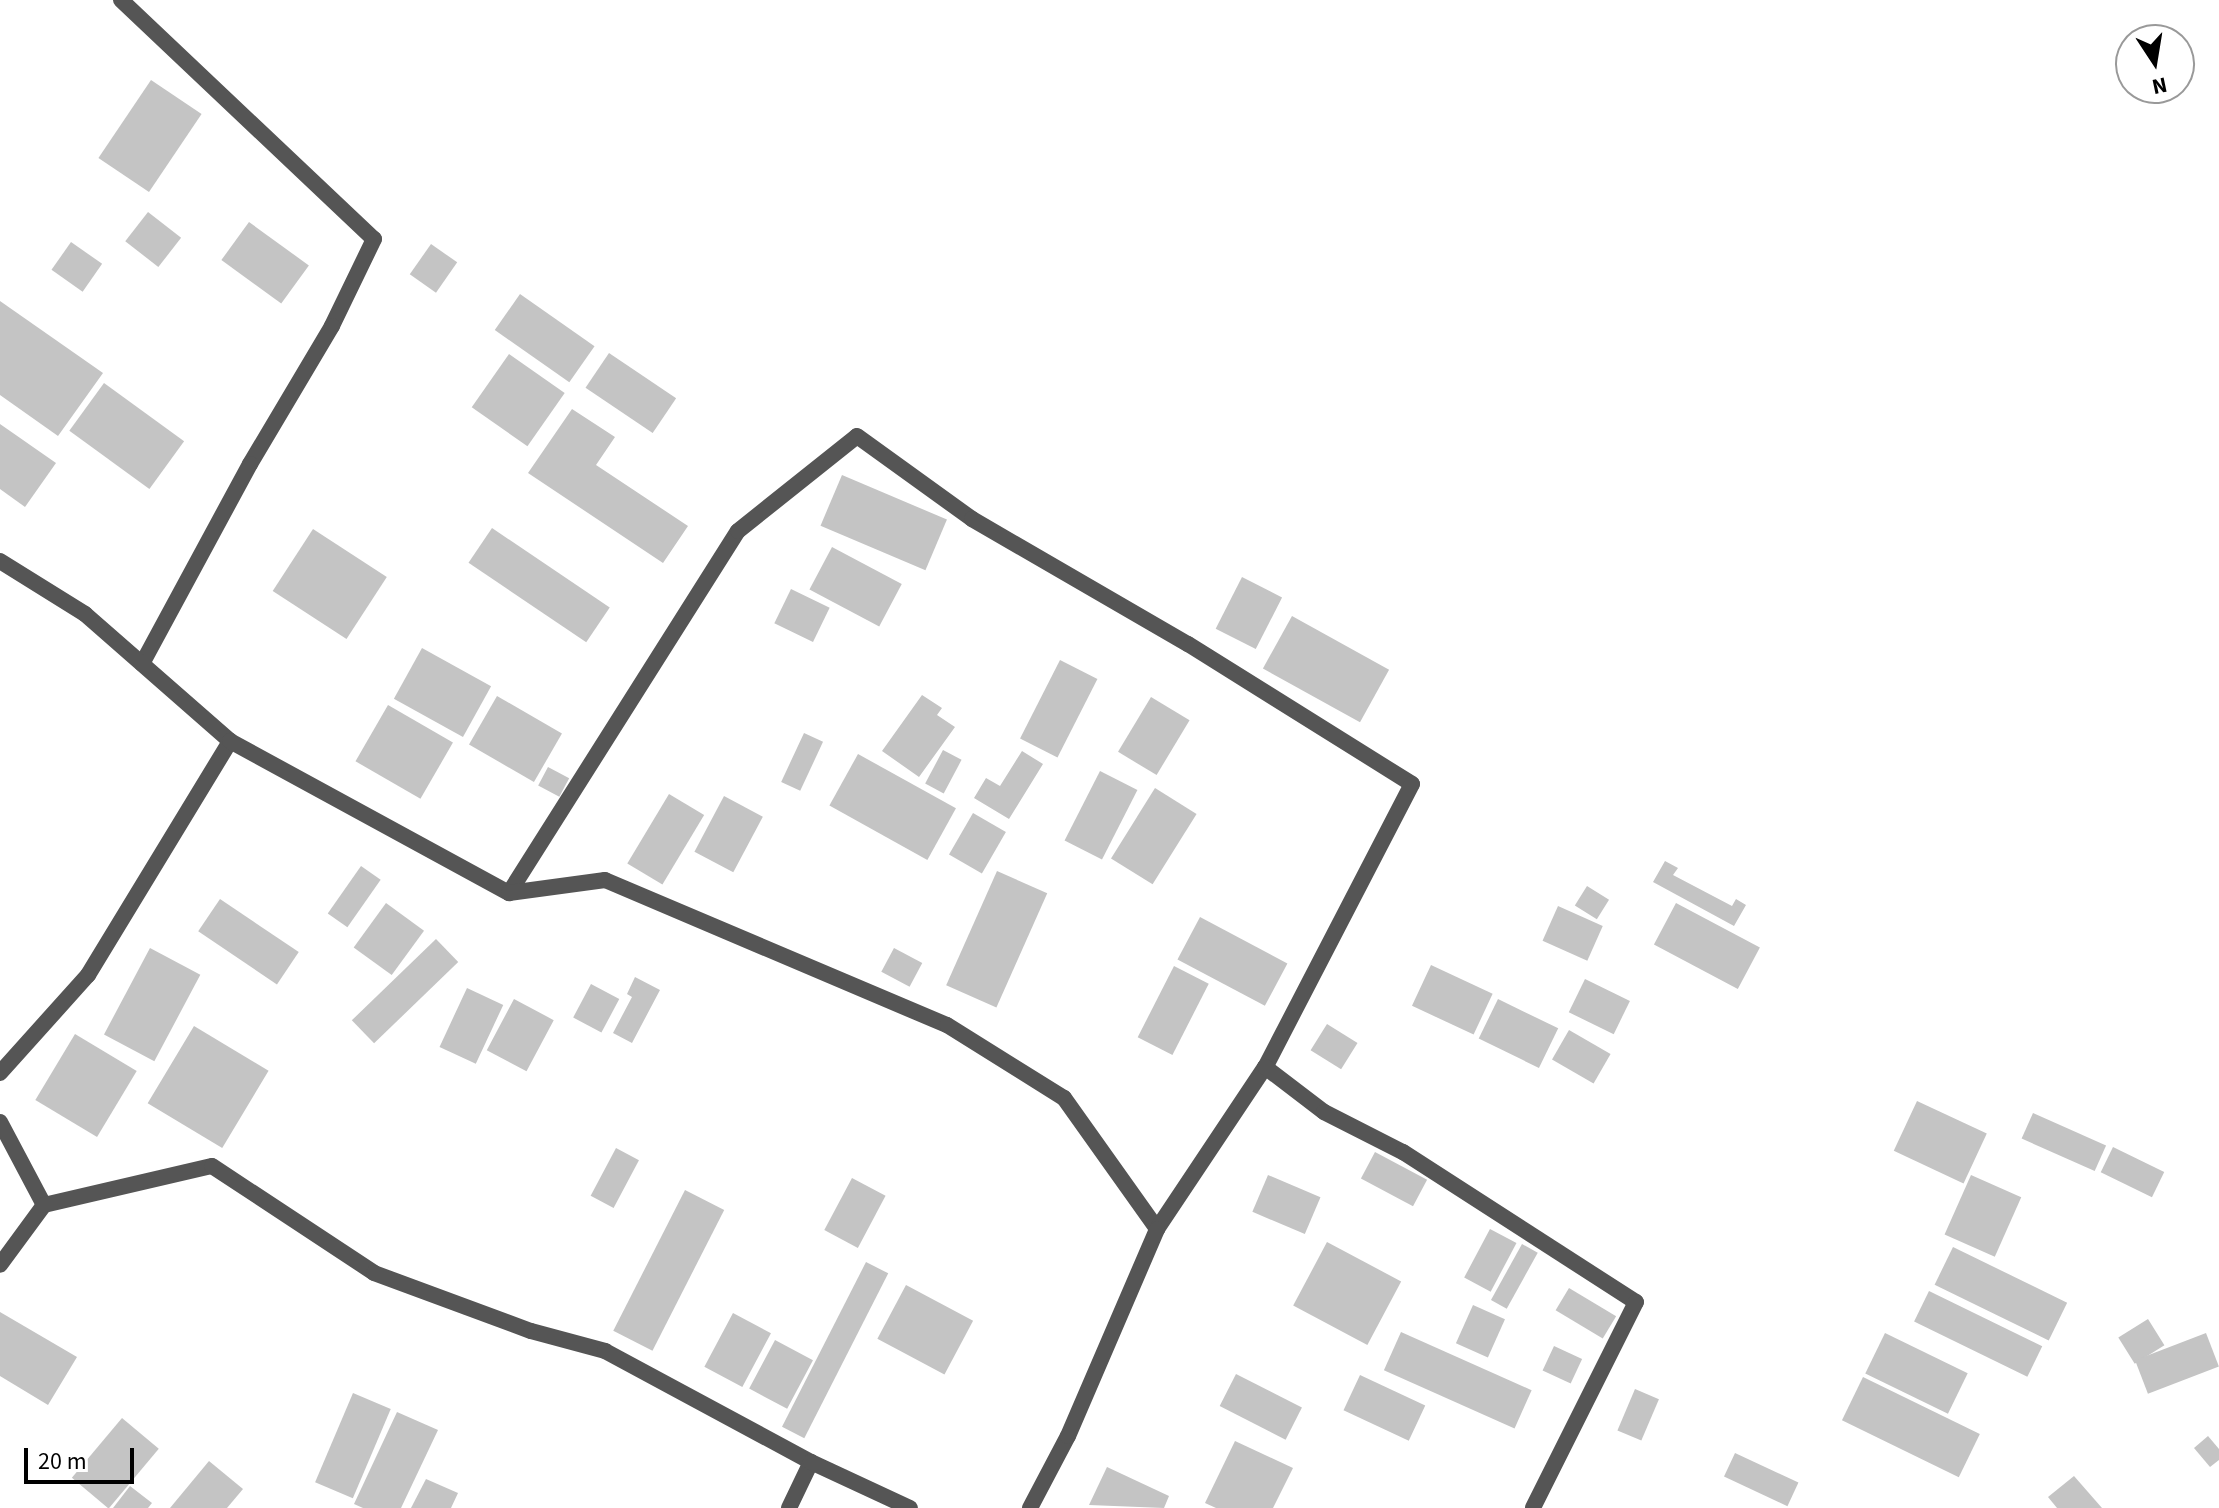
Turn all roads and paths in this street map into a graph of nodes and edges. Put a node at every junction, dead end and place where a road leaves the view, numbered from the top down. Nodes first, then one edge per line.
1 (121, 0) edge
2 (0, 561) edge
3 (142, 664) junction
4 (230, 741) junction
5 (509, 893) junction
6 (1265, 1067) junction
7 (0, 1073) edge
8 (0, 1122) edge
9 (44, 1205) junction
10 (1157, 1229) junction
11 (0, 1265) edge
12 (811, 1462) junction
13 (789, 1508) edge
14 (910, 1508) edge
15 (1030, 1508) edge
16 (1533, 1508) edge

1 - 3 street
2 - 3 street
3 - 4 street
4 - 5 street
4 - 7 street
5 - 6 street
5 - 10 street
6 - 10 street
6 - 16 street
8 - 9 street
9 - 11 street
9 - 12 street
10 - 15 street
12 - 13 street
12 - 14 street

